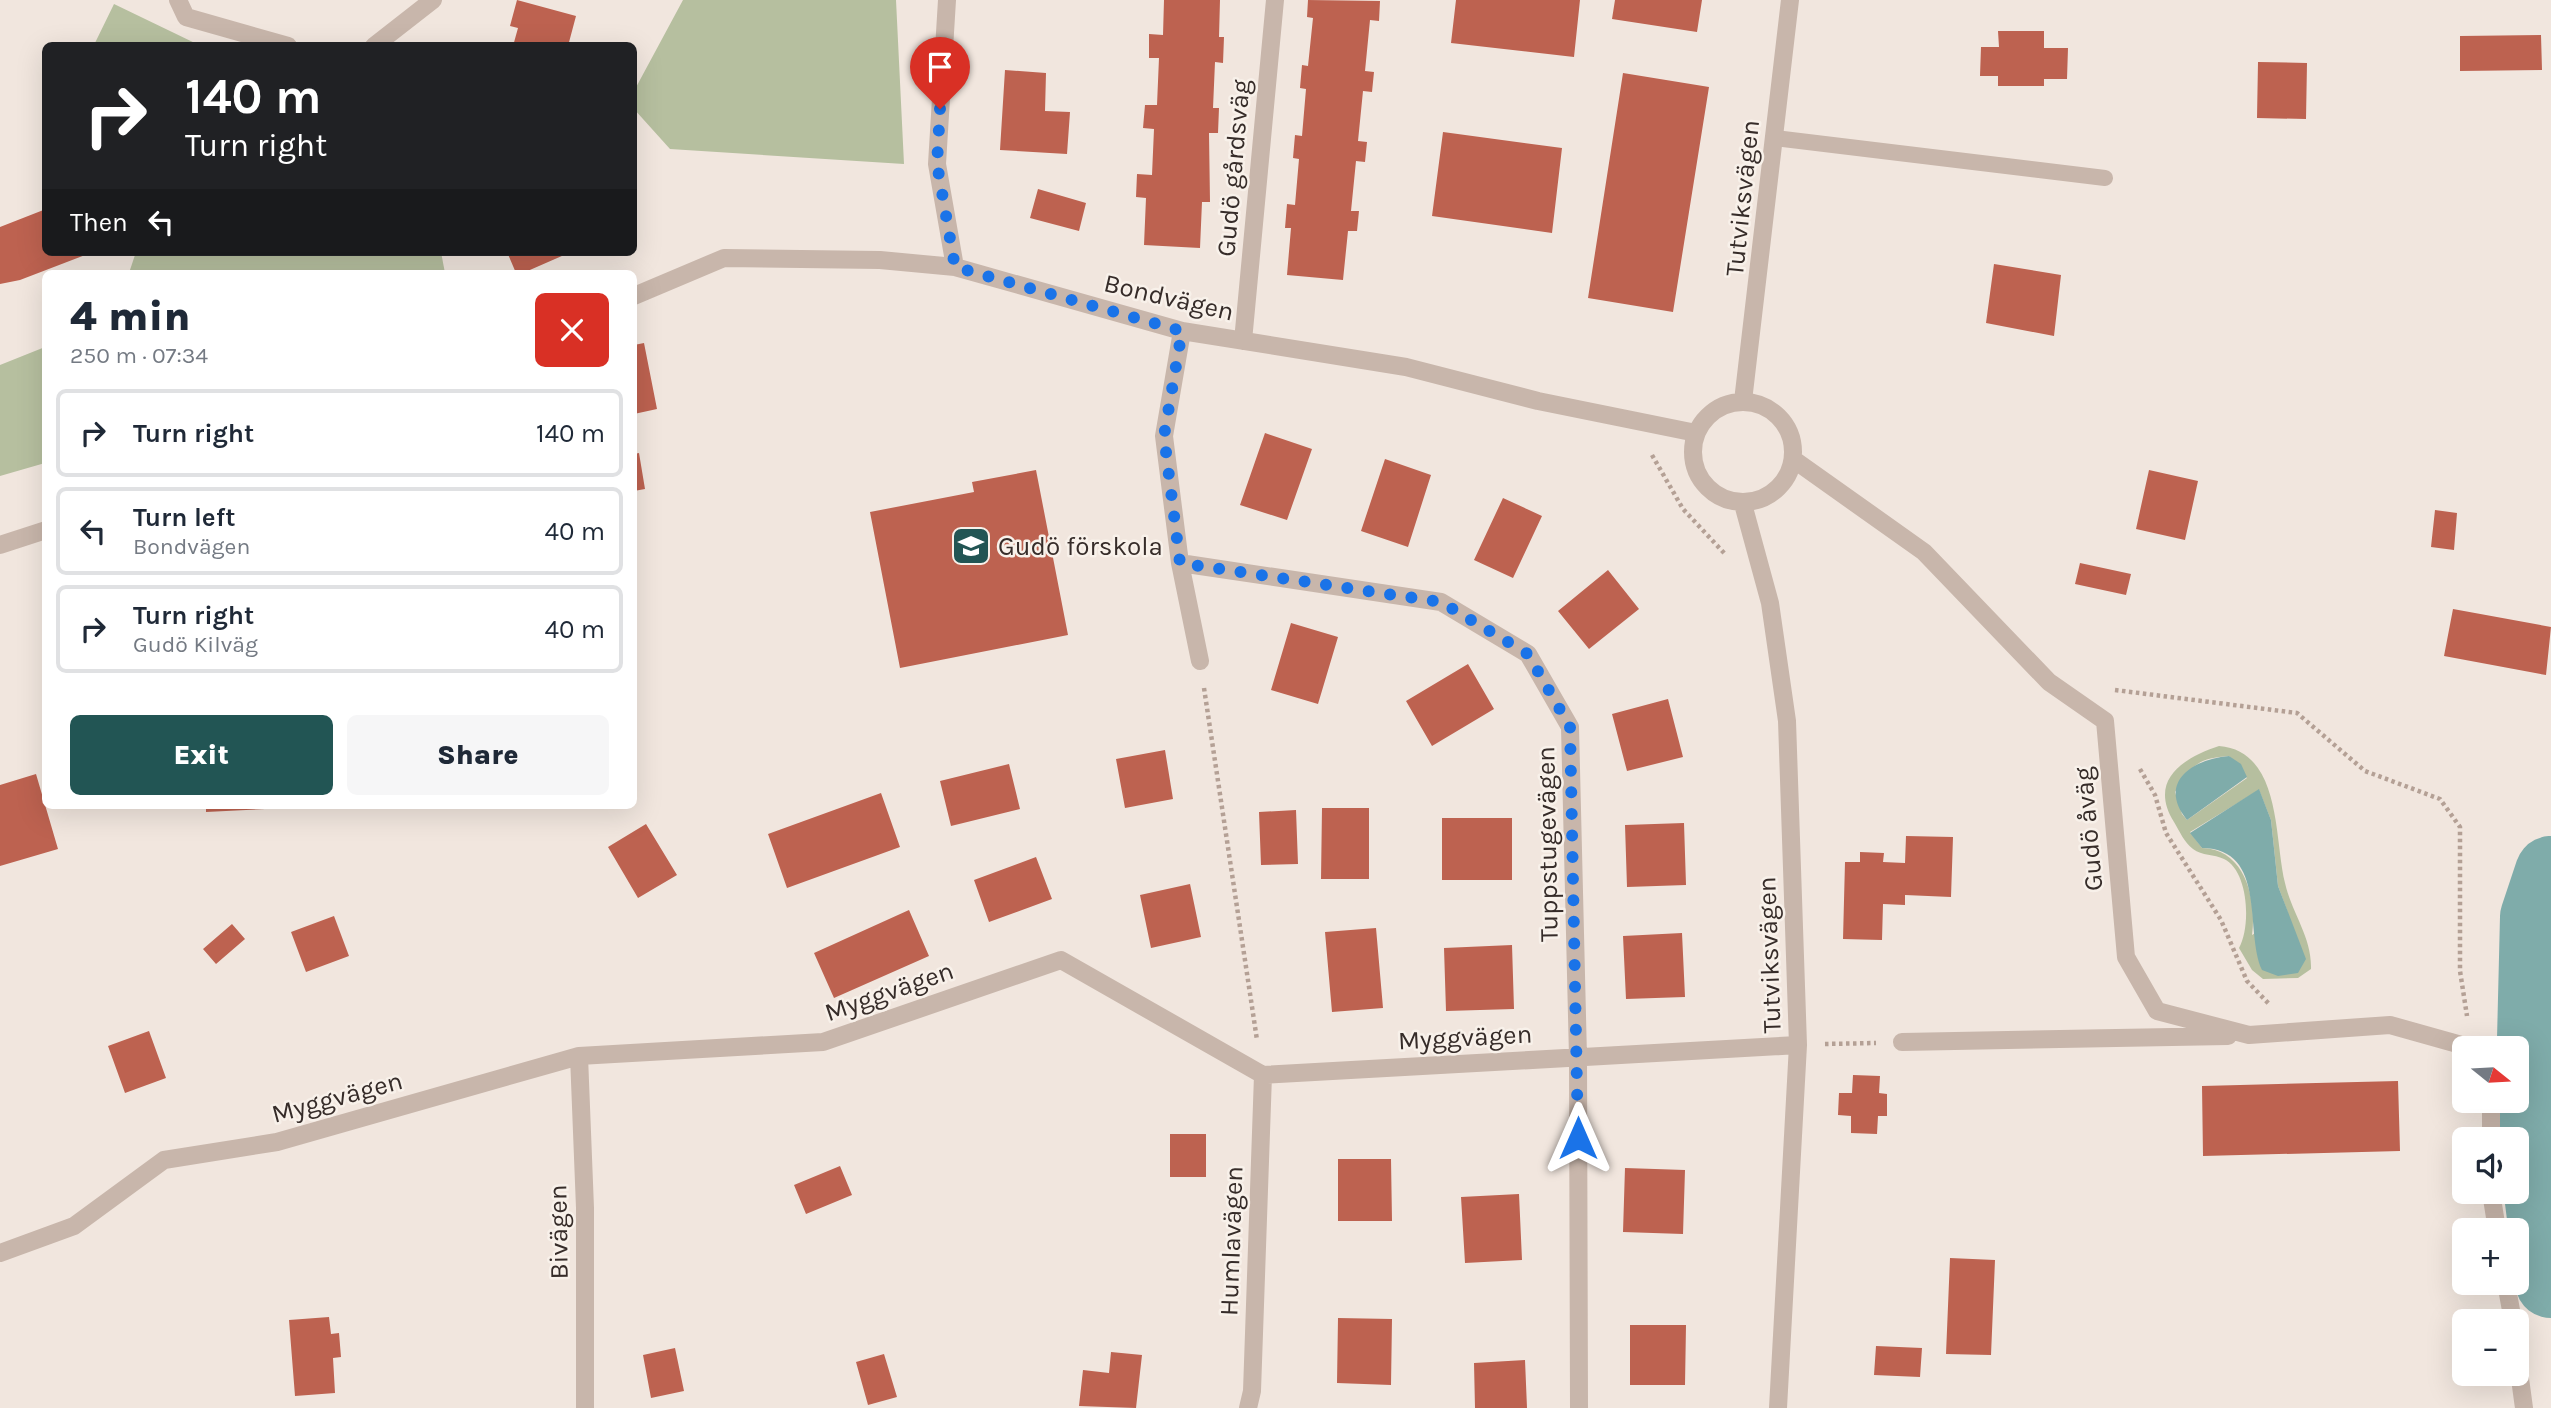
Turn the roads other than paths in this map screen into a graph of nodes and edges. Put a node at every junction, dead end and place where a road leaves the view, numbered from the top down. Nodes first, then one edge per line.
1 (178, 0) edge
2 (433, 0) edge
3 (947, 0) edge
4 (1275, 0) edge
5 (1790, 0) edge
6 (274, 42) edge
7 (379, 42) edge
8 (1775, 138) junction
9 (2105, 178) dead end
10 (955, 267) junction
11 (637, 295) edge
12 (1182, 331) junction
13 (1243, 341) junction
14 (1743, 401) junction
15 (1696, 433) junction
16 (1793, 459) junction
17 (1743, 504) junction
18 (42, 531) edge
19 (0, 545) edge
20 (1180, 563) junction
21 (1200, 662) road end
22 (2249, 1035) junction
23 (1902, 1042) road end
24 (2452, 1042) edge
25 (1798, 1045) junction
26 (579, 1056) junction
27 (1578, 1057) junction
28 (1263, 1075) junction
29 (0, 1253) edge
30 (2521, 1386) edge
31 (585, 1408) edge
32 (1248, 1408) edge
33 (1579, 1408) edge
34 (1778, 1408) edge
35 (2524, 1408) edge

1 - 6 street
2 - 7 street
3 - 10 street
4 - 13 street, Gudö gårdsväg
5 - 8 street, Tutviksvägen
8 - 9 lane
8 - 14 street, Tutviksvägen
10 - 11 street, Bondvägen
10 - 12 street, Bondvägen
12 - 13 street, Bondvägen
12 - 20 street
13 - 15 street, Bondvägen
14 - 15 street
14 - 16 street
15 - 17 street
16 - 17 street
16 - 22 street, Gudö åväg
17 - 25 street, Tutviksvägen
18 - 19 street
20 - 21 street
20 - 27 street, Tuppstugevägen
22 - 23 street
22 - 24 street, Gudö åväg
25 - 27 street, Myggvägen
25 - 34 street, Tutviksvägen
26 - 28 street, Myggvägen
26 - 29 street, Myggvägen
26 - 31 street, Bivägen
27 - 28 street, Myggvägen
27 - 33 street, Tuppstugevägen
28 - 32 street, Humlavägen
30 - 35 street

